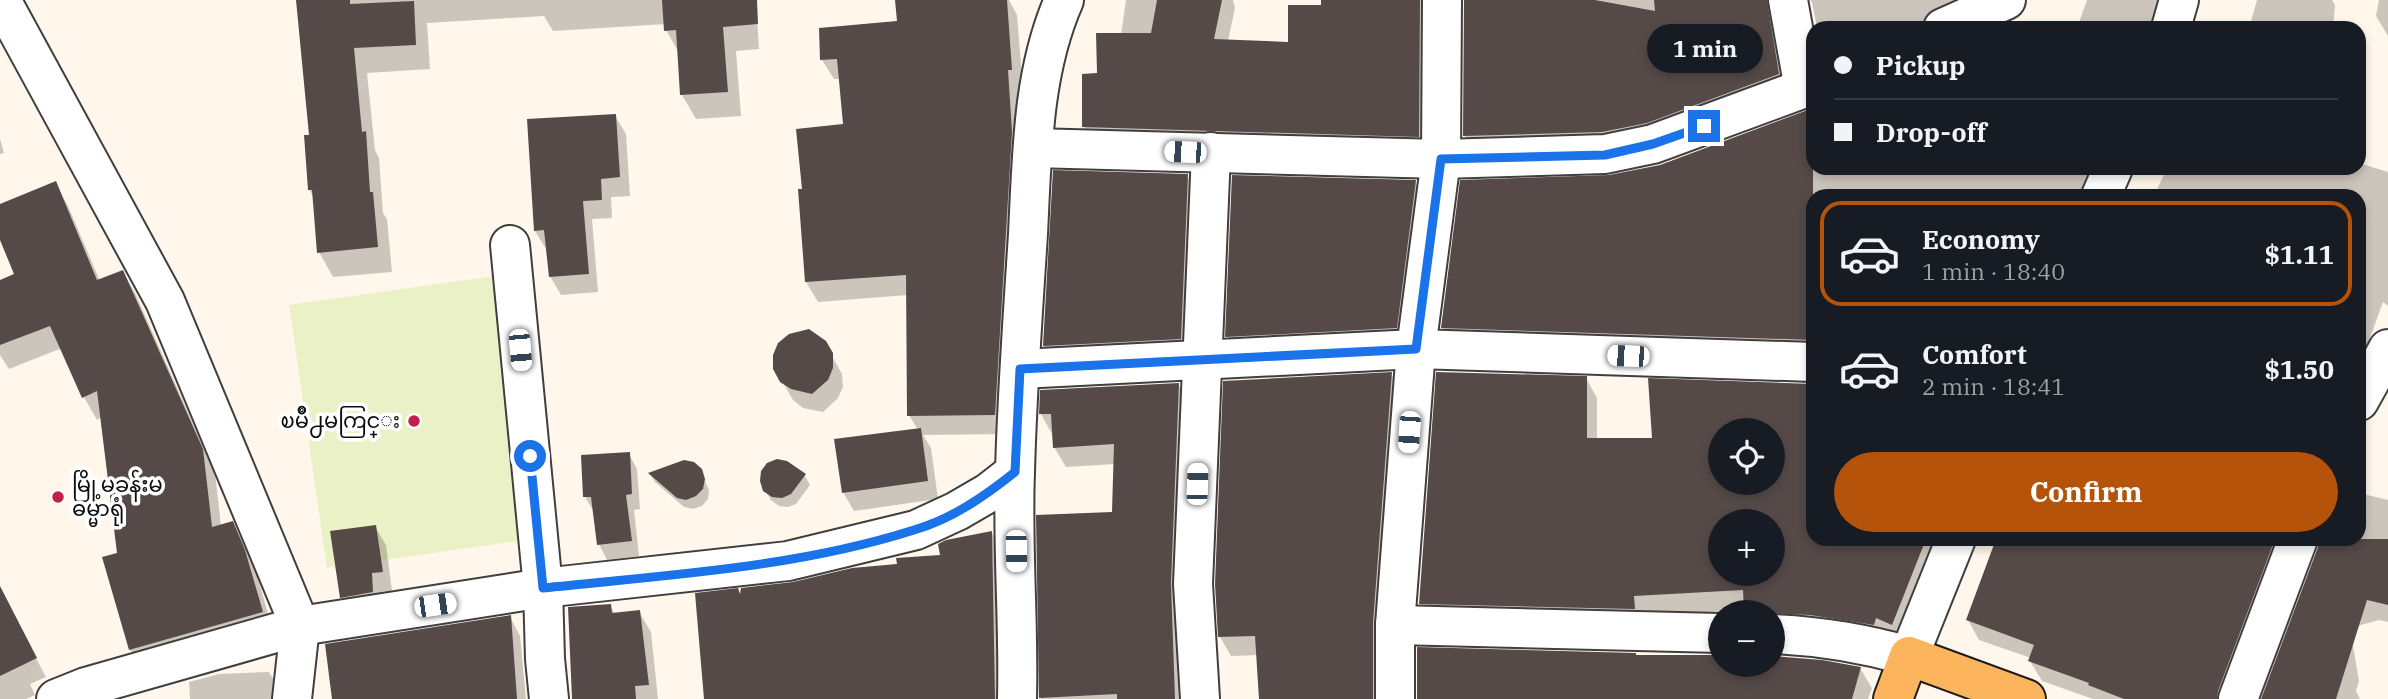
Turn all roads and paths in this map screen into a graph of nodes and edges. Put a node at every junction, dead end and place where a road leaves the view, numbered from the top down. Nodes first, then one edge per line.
1 (1, 0) edge
2 (1064, 0) edge
3 (1442, 0) edge
4 (1788, 0) edge
5 (2006, 0) edge
6 (2179, 0) edge
7 (1959, 21) edge
8 (2173, 21) edge
9 (1806, 75) edge
10 (1806, 88) edge
11 (1033, 148) junction
12 (1210, 152) junction
13 (1441, 159) junction
14 (510, 245) dead end
15 (1416, 349) junction
16 (2388, 349) edge
17 (1202, 359) junction
18 (1806, 362) edge
19 (1020, 369) junction
20 (2366, 387) edge
21 (1015, 472) junction
22 (1953, 546) edge
23 (2295, 546) edge
24 (543, 588) junction
25 (300, 625) junction
26 (1395, 625) junction
27 (1708, 633) edge
28 (1785, 634) edge
29 (1909, 656) junction
30 (56, 699) edge
31 (292, 699) edge
32 (549, 699) edge
33 (1017, 699) edge
34 (1200, 699) edge
35 (1395, 699) edge
36 (1894, 699) edge
37 (2026, 699) edge
38 (2238, 699) edge

1 - 25 street
2 - 11 street
3 - 13 street
4 - 9 street
5 - 7 street
6 - 8 street
10 - 13 street
11 - 12 street
11 - 19 street
12 - 13 street
12 - 17 street
13 - 15 street
14 - 24 street
15 - 17 street
15 - 18 street
15 - 26 street
16 - 20 street
17 - 19 street
17 - 34 street
19 - 21 street
21 - 24 street
21 - 33 street
22 - 29 street
23 - 38 street
24 - 25 street
24 - 32 street
25 - 30 street
25 - 31 street
26 - 27 street
26 - 35 street
28 - 29 street
29 - 36 main road
29 - 37 main road

